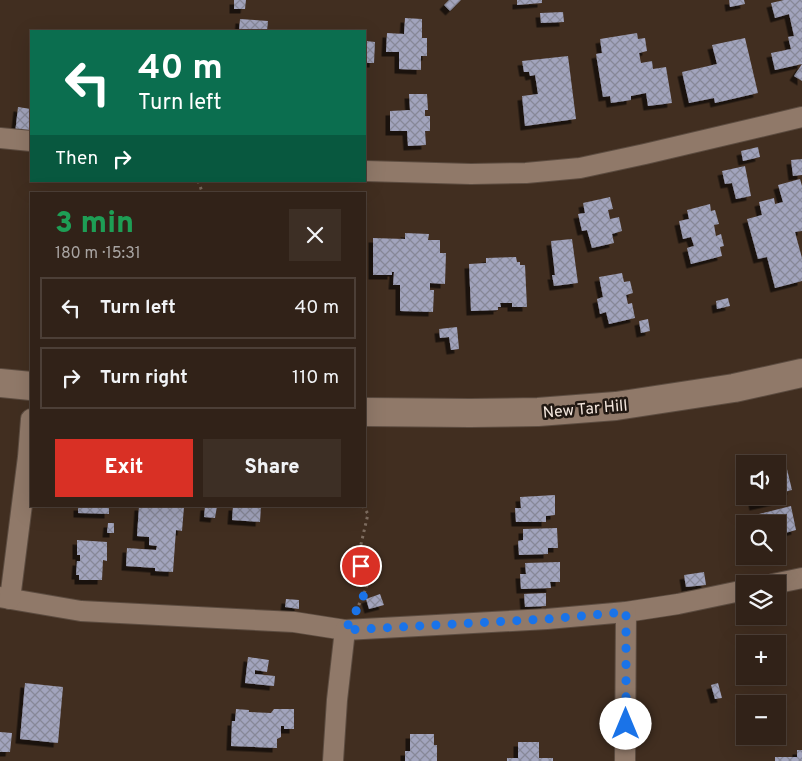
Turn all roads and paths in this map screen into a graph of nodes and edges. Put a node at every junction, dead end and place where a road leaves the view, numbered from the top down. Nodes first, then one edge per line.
1 (802, 117) edge
2 (0, 138) edge
3 (30, 141) edge
4 (366, 171) edge
5 (802, 373) edge
6 (0, 383) edge
7 (30, 386) edge
8 (366, 412) edge
9 (30, 432) edge
10 (364, 507) edge
11 (802, 578) edge
12 (786, 581) edge
13 (736, 592) edge
14 (5, 598) edge
15 (626, 612) junction
16 (345, 630) junction
17 (333, 761) edge
18 (625, 761) edge

1 - 4 street
2 - 3 street
5 - 8 street, New Tar Hill
6 - 7 street
9 - 14 street
10 - 16 path
11 - 12 street
13 - 15 street
14 - 16 street
15 - 16 street
15 - 18 street
16 - 17 street

